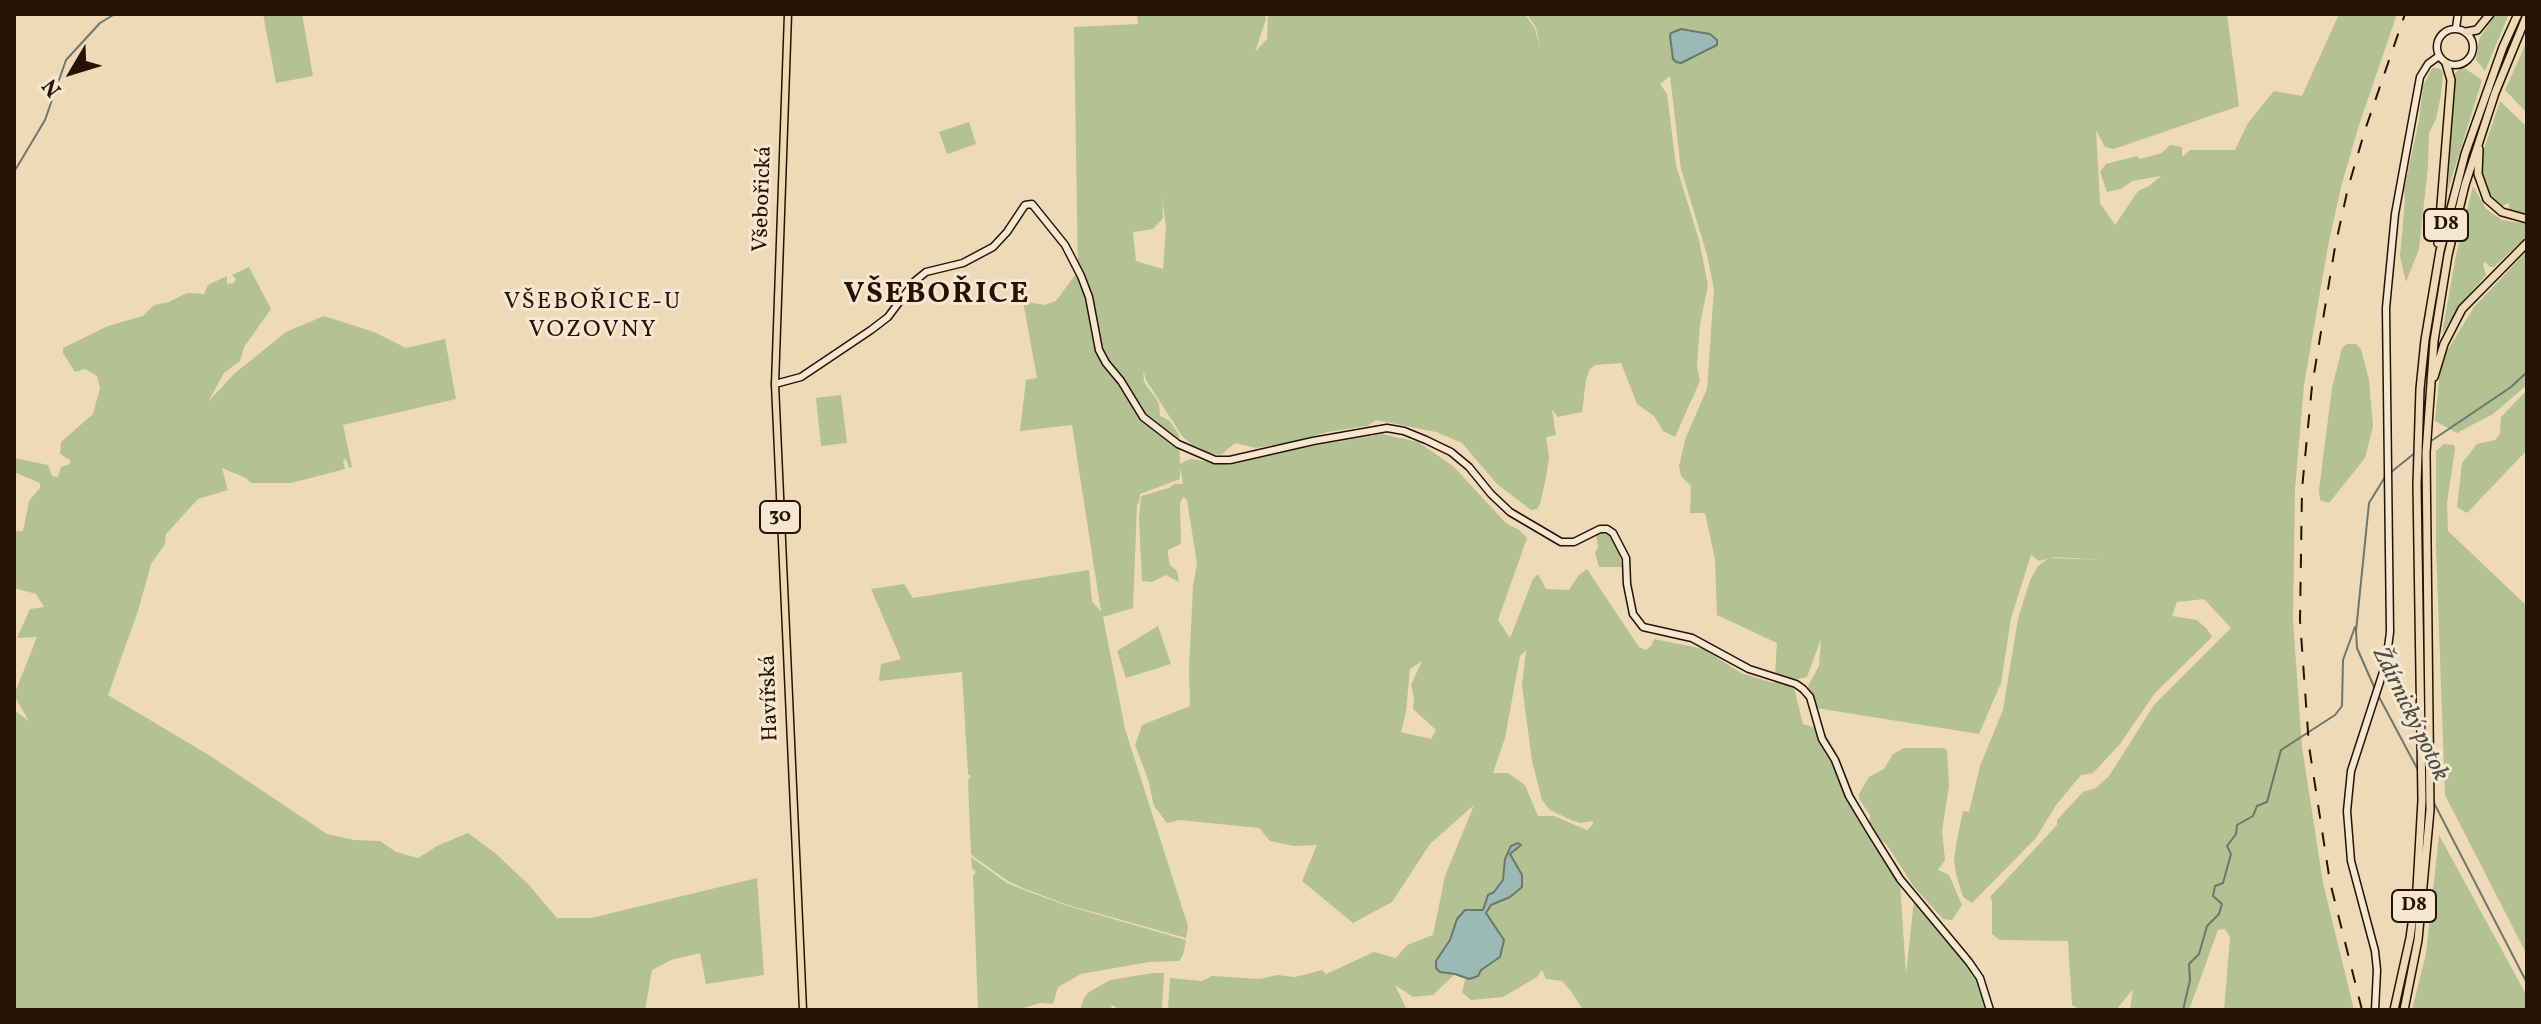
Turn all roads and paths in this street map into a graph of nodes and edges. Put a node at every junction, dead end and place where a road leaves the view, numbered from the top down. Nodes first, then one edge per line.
1 (788, 14) edge
2 (2458, 14) edge
3 (2490, 14) edge
4 (2518, 14) edge
5 (2527, 15) edge
6 (2456, 28) junction
7 (2466, 32) junction
8 (2439, 56) junction
9 (2446, 63) junction
10 (2481, 132) junction
11 (2527, 219) edge
12 (2527, 243) edge
13 (2436, 272) junction
14 (775, 384) junction
15 (2428, 403) junction
16 (803, 1010) edge
17 (1990, 1010) edge
18 (2375, 1010) edge
19 (2394, 1010) edge
20 (2404, 1010) edge

1 - 14 main road, Všebořická / 30
2 - 6 street
3 - 7 highway
4 - 13 highway, D8
5 - 10 highway, D8
6 - 7 street
6 - 8 street
7 - 9 street
8 - 9 street
8 - 18 street
9 - 13 highway
10 - 11 highway
10 - 15 highway, D8
12 - 15 highway
13 - 19 highway, D8
14 - 16 main road, Havířská / 30
14 - 17 street
15 - 20 highway, D8

